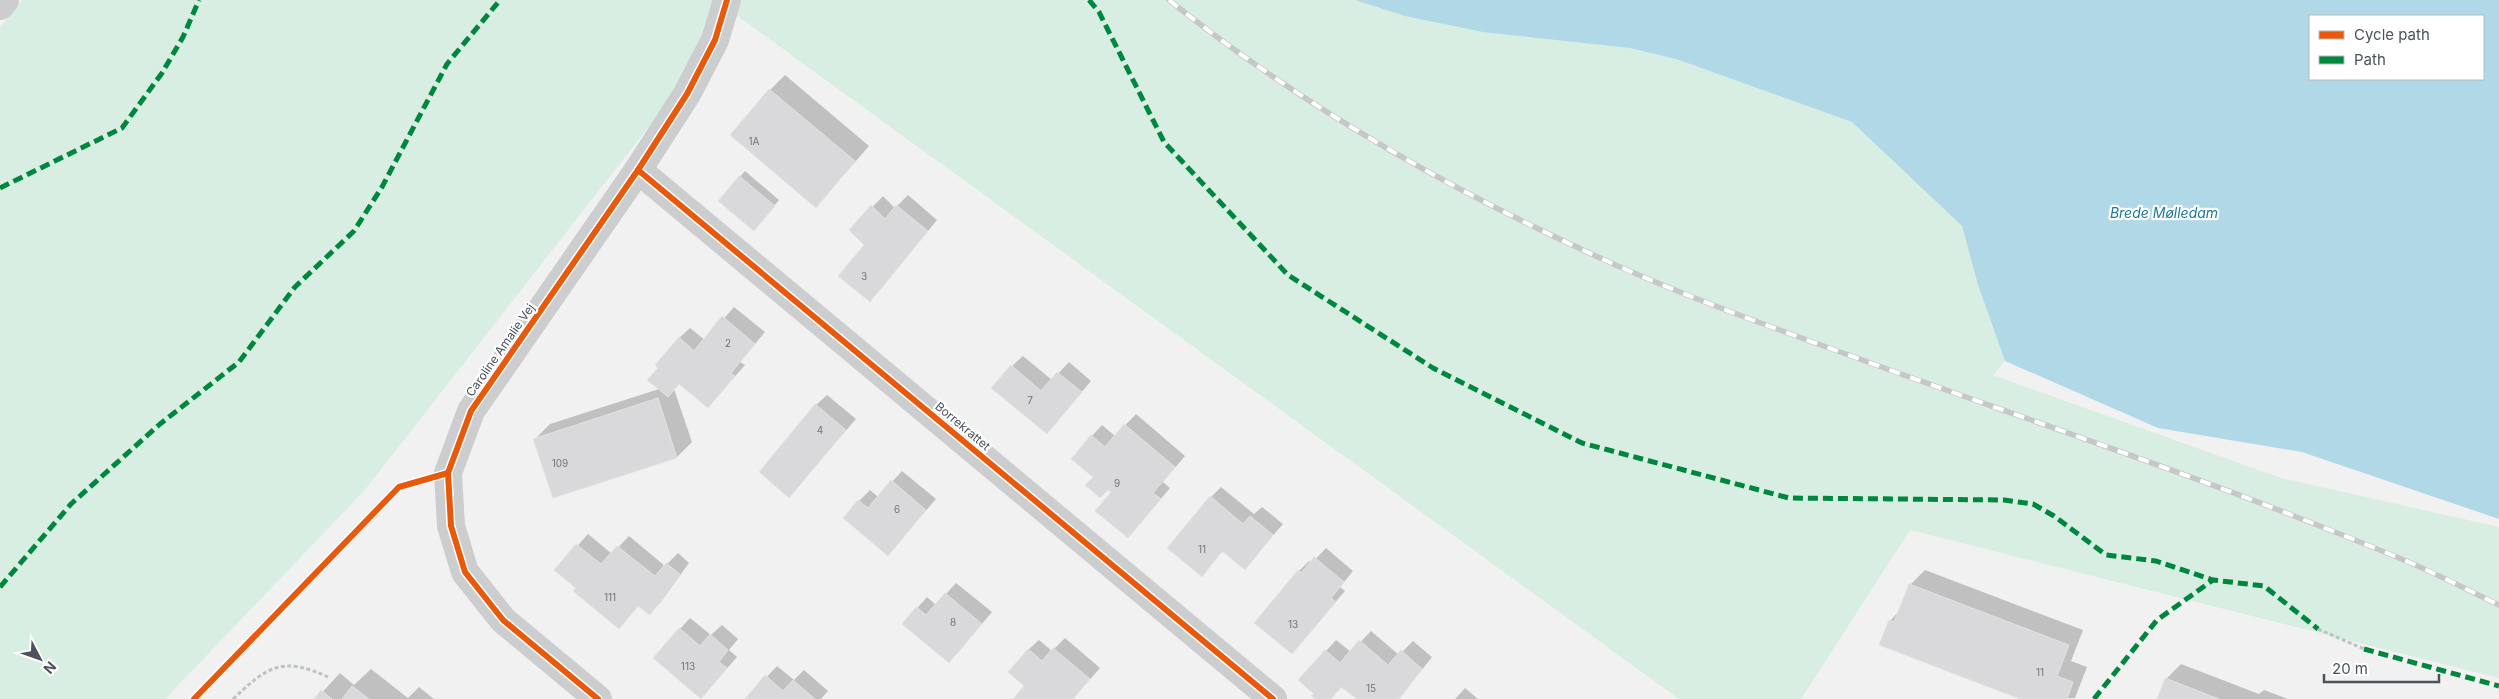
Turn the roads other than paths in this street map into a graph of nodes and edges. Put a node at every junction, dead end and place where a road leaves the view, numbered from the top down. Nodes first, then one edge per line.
1 (5, 0) edge
2 (727, 0) edge
3 (0, 6) edge
4 (638, 170) junction
5 (598, 699) edge
6 (1273, 699) edge

1 - 3 street
2 - 4 street, Caroline Amalie Vej
4 - 5 street, Caroline Amalie Vej
4 - 6 street, Borrekrattet

